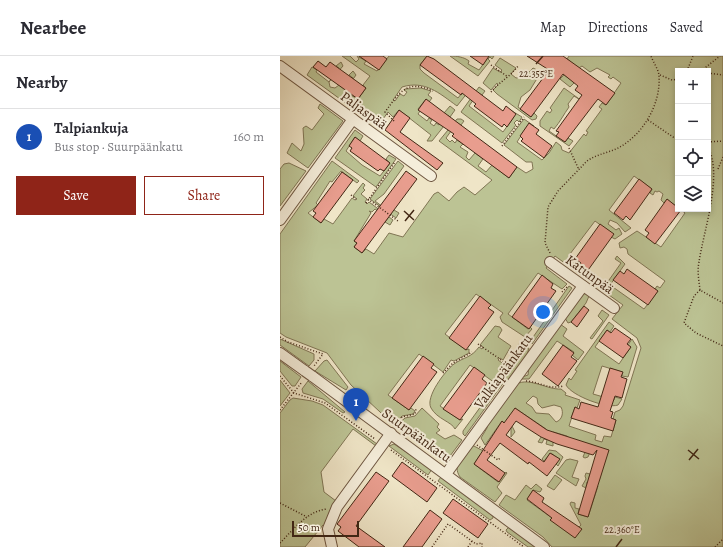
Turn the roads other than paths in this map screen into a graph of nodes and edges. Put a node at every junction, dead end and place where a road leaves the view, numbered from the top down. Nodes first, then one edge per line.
1 (280, 66) edge
2 (353, 119) junction
3 (431, 176) dead end
4 (280, 220) edge
5 (552, 259) road end
6 (583, 286) junction
7 (614, 308) dead end
8 (280, 353) edge
9 (393, 430) junction
10 (446, 474) junction
11 (540, 544) edge
12 (332, 547) edge

1 - 2 street, Paljaspää
2 - 3 street, Paljaspää
2 - 4 street
5 - 6 street, Katunpää
6 - 7 street, Katunpää
6 - 10 street, Valkiapäänkatu
8 - 9 street, Suurpäänkatu
9 - 10 street, Suurpäänkatu
9 - 12 street
10 - 11 street, Suurpäänkatu

